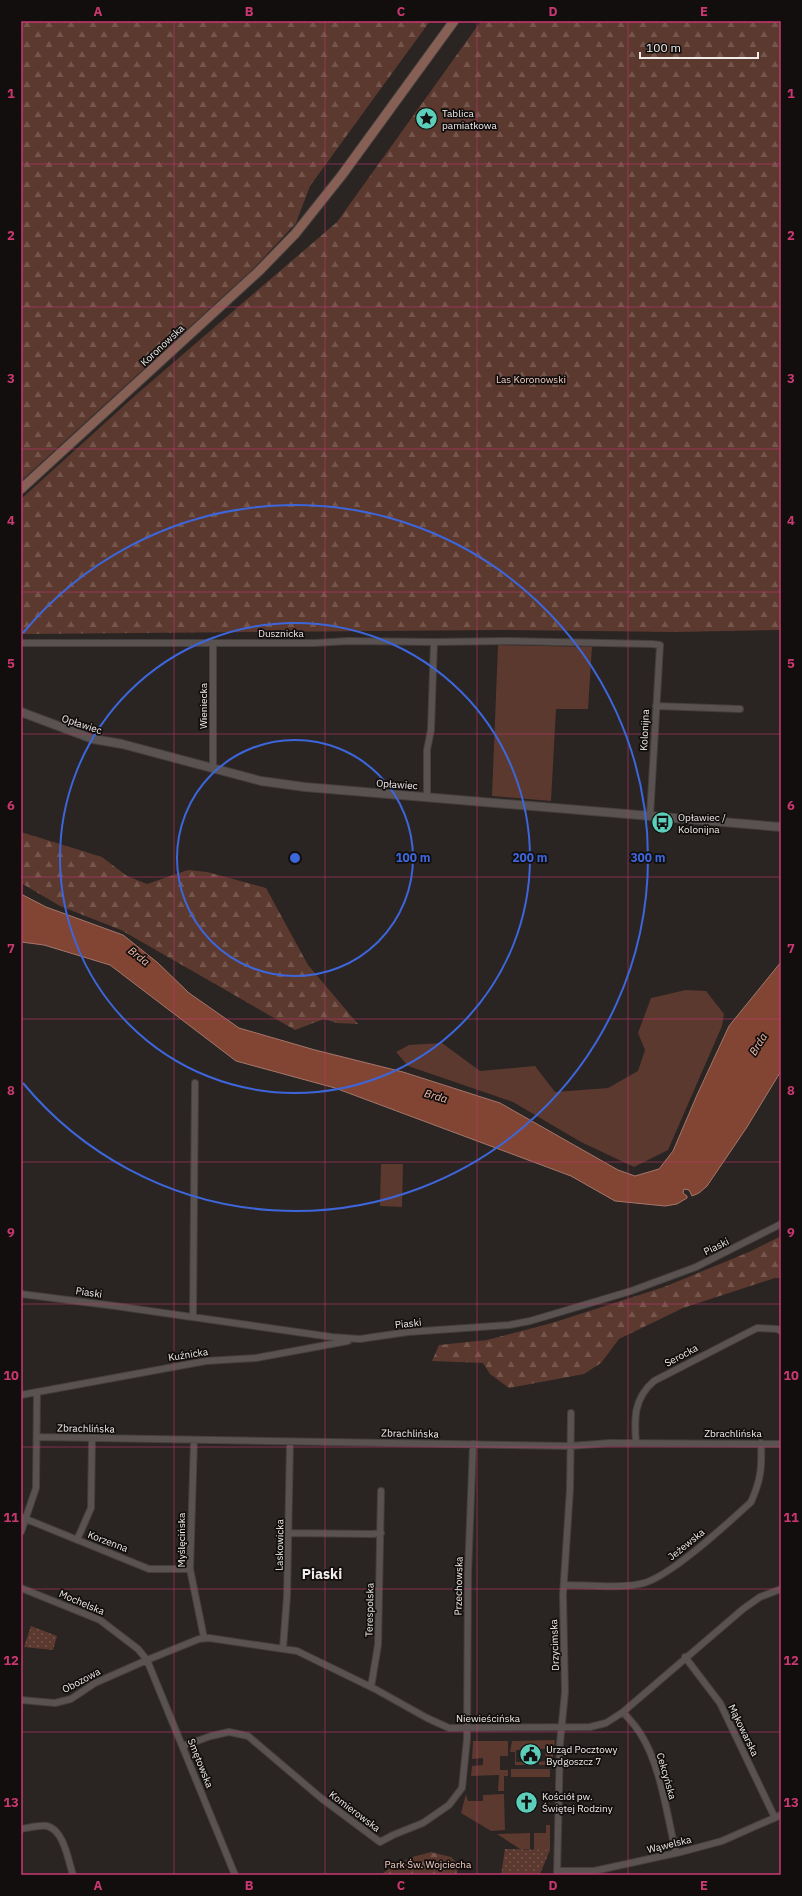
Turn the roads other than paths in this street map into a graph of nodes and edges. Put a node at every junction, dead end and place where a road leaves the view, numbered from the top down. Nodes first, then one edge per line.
1 (454, 21) edge
2 (21, 489) edge
3 (434, 642) junction
4 (21, 643) edge
5 (213, 643) junction
6 (660, 645) joint
7 (656, 706) junction
8 (740, 709) dead end
9 (21, 712) edge
10 (213, 769) junction
11 (427, 797) junction
12 (650, 816) junction
13 (781, 827) edge
14 (195, 1083) dead end
15 (781, 1224) edge
16 (21, 1294) edge
17 (192, 1317) junction
18 (781, 1331) edge
19 (360, 1339) junction
20 (37, 1392) junction
21 (21, 1395) edge
22 (571, 1413) dead end
23 (38, 1437) junction
24 (92, 1439) junction
25 (194, 1441) junction
26 (290, 1442) junction
27 (636, 1443) junction
28 (761, 1443) junction
29 (473, 1444) junction
30 (781, 1444) edge
31 (570, 1446) junction
32 (381, 1491) dead end
33 (24, 1518) edge
34 (21, 1532) edge
35 (289, 1533) junction
36 (381, 1533) junction
37 (77, 1540) junction
38 (190, 1569) junction
39 (564, 1585) junction
40 (21, 1588) edge
41 (781, 1589) edge
42 (204, 1638) junction
43 (283, 1648) junction
44 (685, 1657) junction
45 (147, 1660) junction
46 (371, 1687) junction
47 (21, 1700) edge
48 (623, 1712) junction
49 (467, 1728) junction
50 (563, 1728) junction
51 (183, 1746) junction
52 (778, 1816) edge
53 (21, 1829) edge
54 (676, 1853) junction
55 (557, 1873) edge
56 (73, 1875) edge
57 (235, 1875) edge

1 - 2 main road, Koronowska
3 - 5 street, Dusznicka
3 - 6 street, Dusznicka
3 - 11 street
4 - 5 street, Dusznicka
5 - 10 street, Wieniecka
6 - 7 street, Kolonijna
7 - 8 street
7 - 12 street, Kolonijna
9 - 10 street, Opławiec
10 - 11 street, Opławiec
11 - 12 street, Opławiec
12 - 13 street, Opławiec
14 - 17 street
15 - 19 street, Piaski
16 - 17 street, Piaski
17 - 19 street, Piaski
18 - 27 street, Serocka
19 - 20 street, Kuźnicka
20 - 21 street, Kuźnicka
20 - 23 street
22 - 31 street, Drzycimska
23 - 24 street, Zbrachlińska
23 - 33 street
24 - 25 street, Zbrachlińska
24 - 37 street
25 - 26 street, Zbrachlińska
25 - 38 street, Myślęcińska
26 - 29 street, Zbrachlińska
26 - 35 street, Laskowicka
27 - 28 street, Zbrachlińska
27 - 31 street, Zbrachlińska
28 - 30 street, Zbrachlińska
28 - 39 street, Jeżewska
29 - 31 street, Zbrachlińska
29 - 49 street, Przechowska
31 - 39 street, Drzycimska
32 - 36 street, Terespolska
33 - 34 street
33 - 37 street, Korzenna
35 - 36 street
35 - 43 street, Laskowicka
36 - 46 street, Terespolska
37 - 38 street, Korzenna
38 - 42 street, Myślęcińska
39 - 50 street, Drzycimska
40 - 45 street, Mochelska
41 - 44 street, Niewieścińska
42 - 43 street, Niewieścińska
42 - 45 street, Niewieścińska
43 - 46 street, Niewieścińska
44 - 48 street, Niewieścińska
44 - 52 street, Mąkowarska
45 - 47 street, Obozowa
45 - 51 street, Smętowska
46 - 49 street, Niewieścińska
48 - 50 street, Niewieścińska
48 - 54 street, Cekcyńska
49 - 50 street, Niewieścińska
49 - 51 street, Komierowska
50 - 55 street, Drzycimska
51 - 57 street, Smętowska
52 - 54 street, Wąwelska
53 - 56 street
54 - 55 street, Wąwelska

